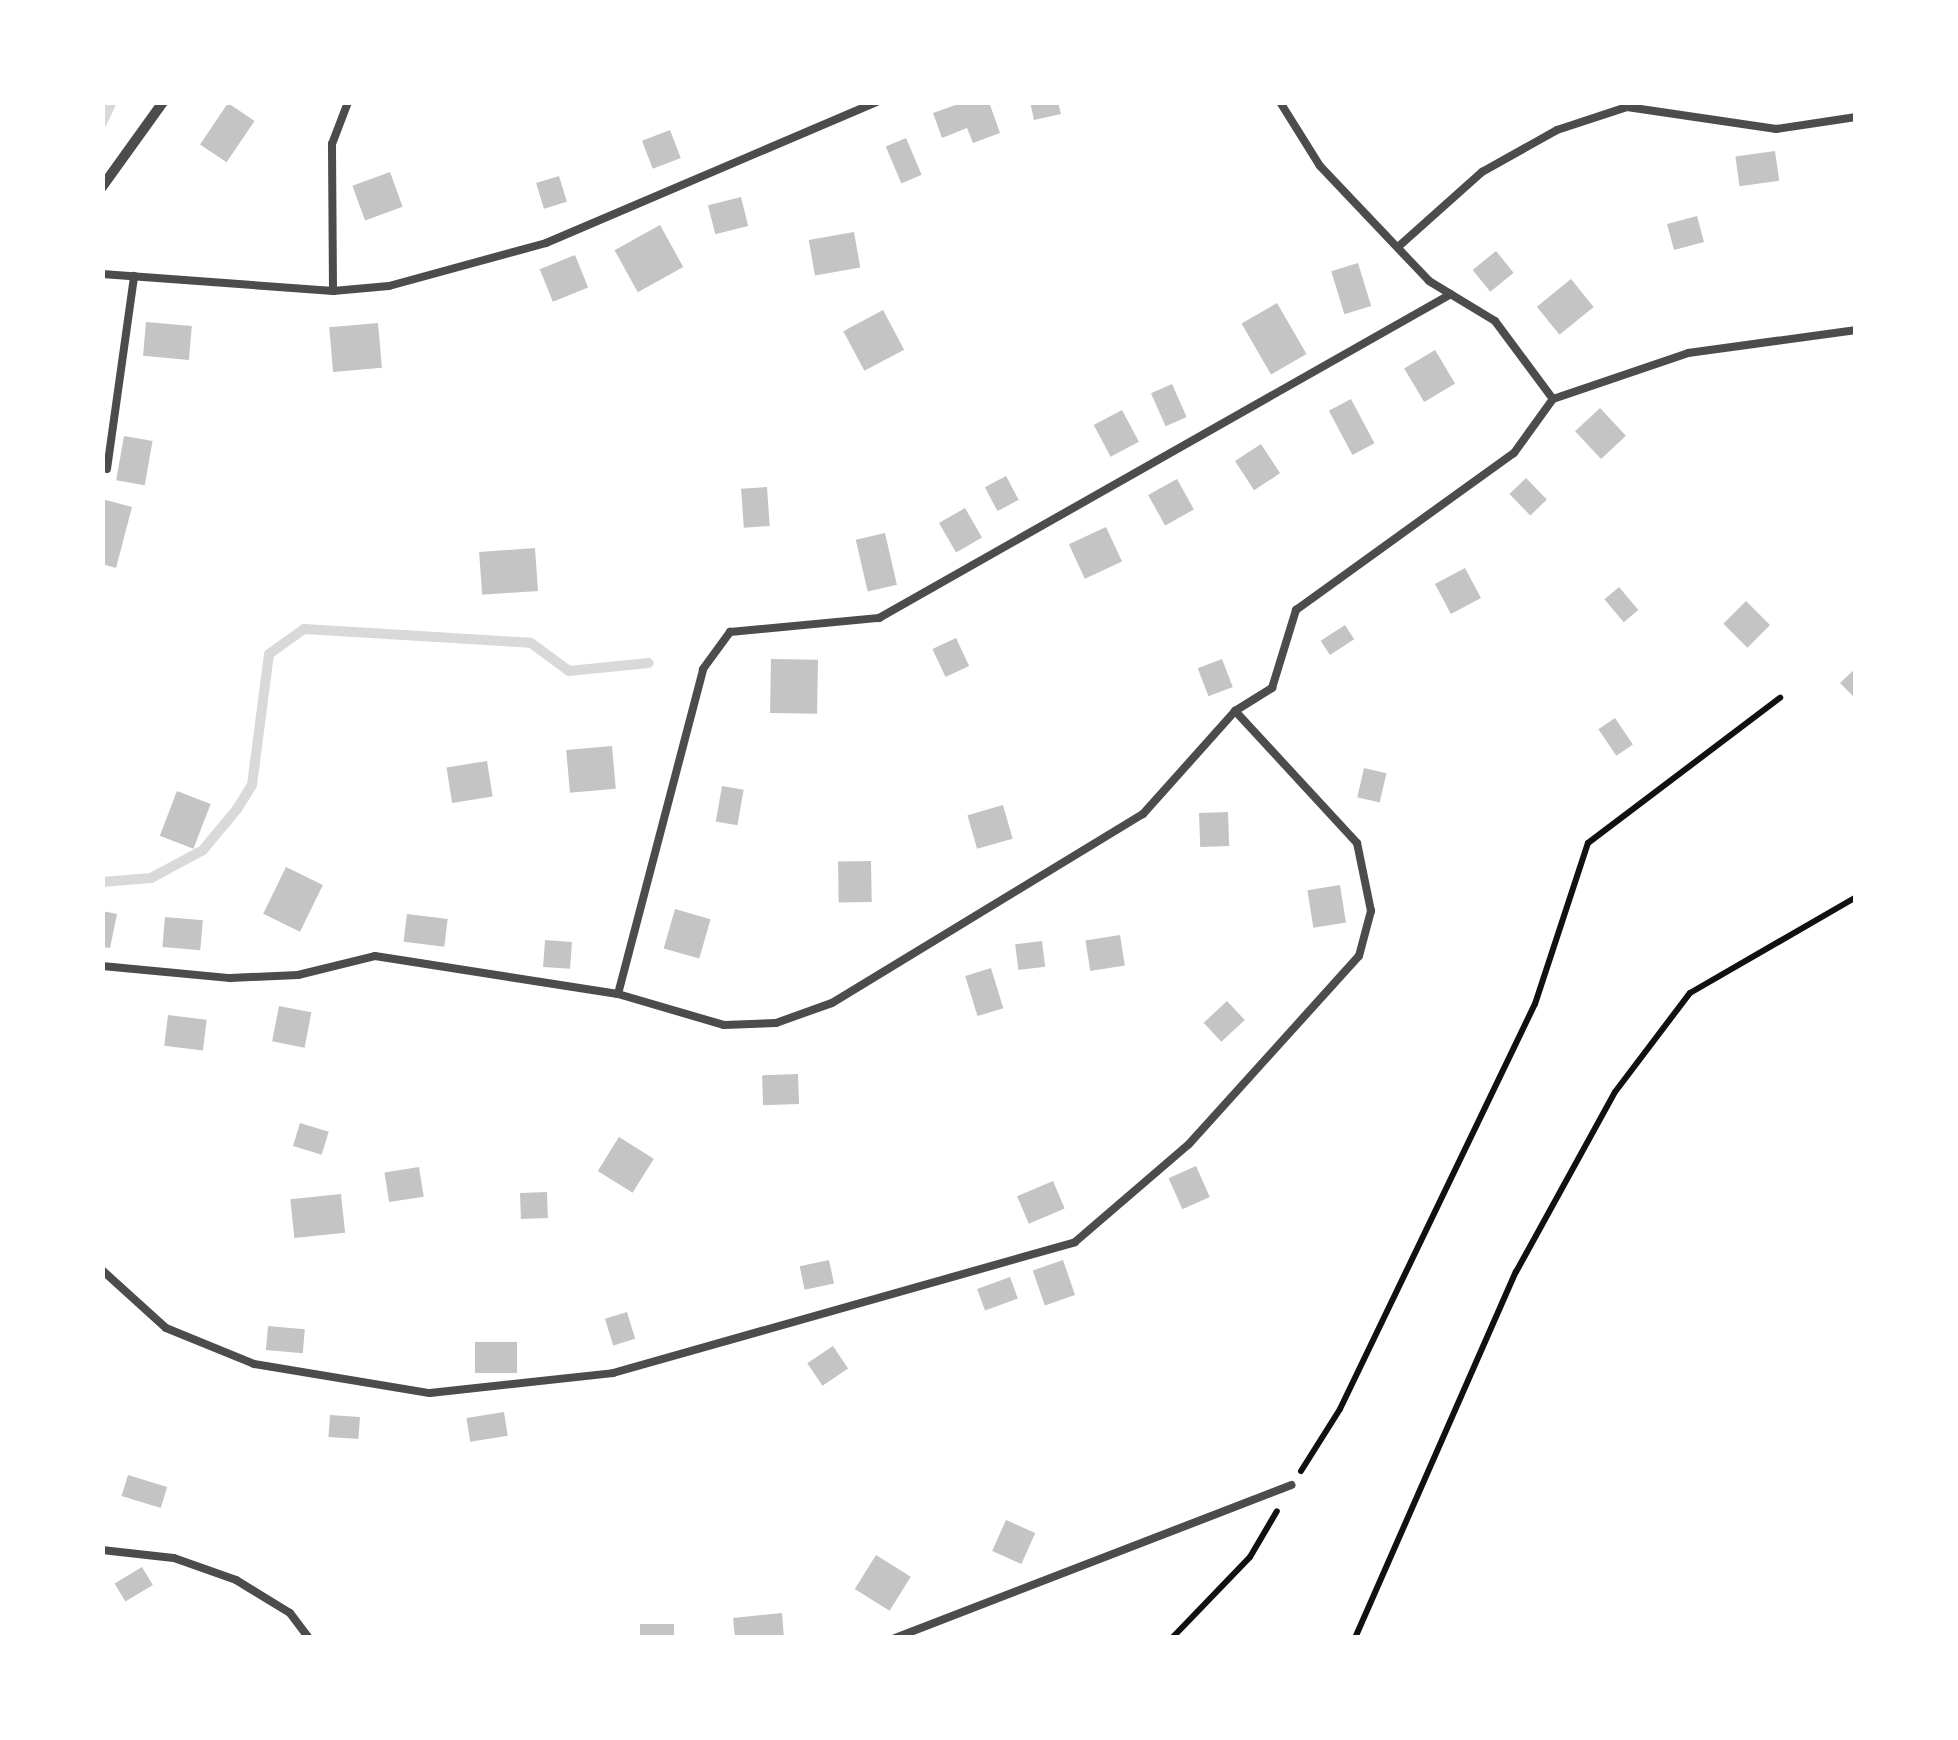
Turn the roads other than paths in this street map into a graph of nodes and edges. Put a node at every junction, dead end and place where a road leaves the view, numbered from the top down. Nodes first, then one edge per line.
1 (163, 102) edge
2 (348, 102) edge
3 (877, 102) edge
4 (1280, 102) edge
5 (1856, 117) edge
6 (102, 187) edge
7 (1398, 248) junction
8 (102, 274) edge
9 (134, 276) junction
10 (334, 291) junction
11 (1451, 294) junction
12 (1856, 330) edge
13 (1553, 399) junction
14 (107, 469) dead end
15 (1235, 712) junction
16 (102, 966) edge
17 (618, 994) junction
18 (102, 1270) edge
19 (1292, 1485) road end
20 (102, 1550) edge
21 (309, 1638) edge
22 (895, 1638) edge

1 - 6 street
2 - 10 lane
3 - 10 lane
4 - 7 lane
5 - 7 lane
7 - 11 lane
8 - 9 lane
9 - 10 lane
9 - 14 lane
11 - 13 lane
11 - 17 lane
12 - 13 lane
13 - 15 lane
15 - 17 lane
15 - 18 lane
16 - 17 lane
19 - 22 lane
20 - 21 lane

